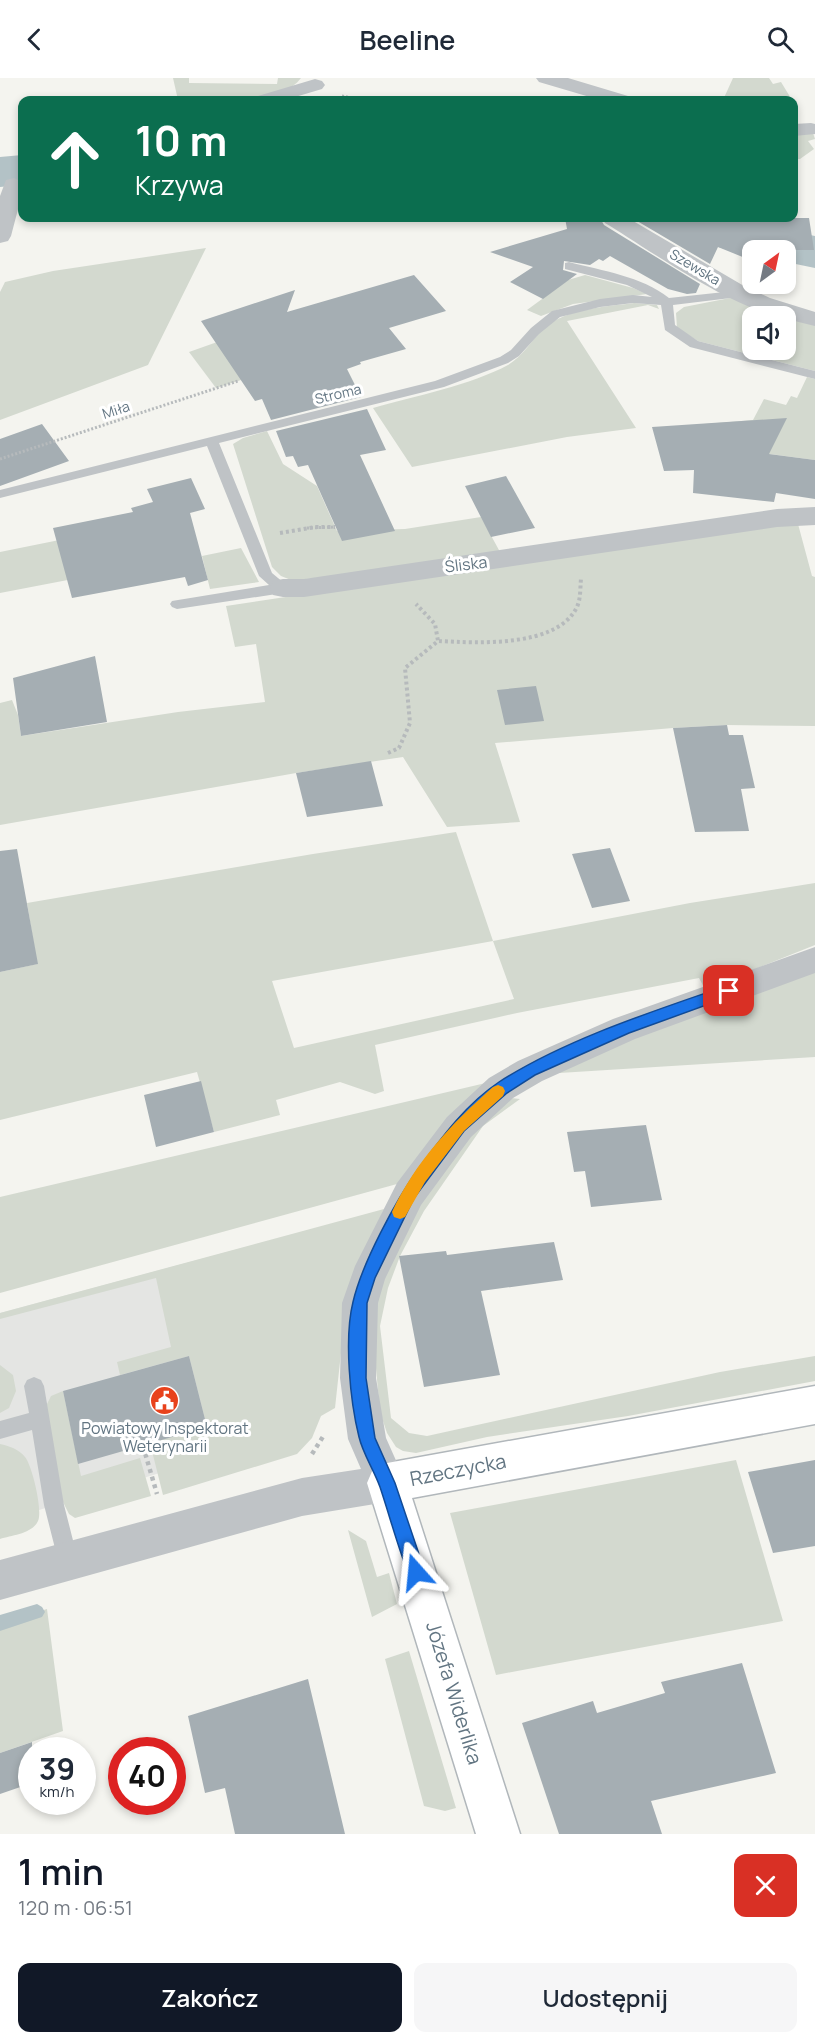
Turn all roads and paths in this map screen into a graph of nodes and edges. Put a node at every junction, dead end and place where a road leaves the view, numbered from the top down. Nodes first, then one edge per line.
1 (546, 78) edge
2 (320, 91) edge
3 (289, 96) edge
4 (343, 96) edge
5 (607, 96) edge
6 (12, 185) edge
7 (620, 222) edge
8 (0, 236) edge
9 (569, 266) dead end
10 (739, 292) junction
11 (667, 302) junction
12 (815, 319) edge
13 (815, 375) edge
14 (238, 381) dead end
15 (212, 441) junction
16 (0, 459) edge
17 (0, 494) edge
18 (815, 516) edge
19 (335, 527) dead end
20 (251, 538) junction
21 (579, 548) junction
22 (375, 577) junction
23 (283, 588) junction
24 (177, 604) dead end
25 (438, 641) junction
26 (388, 753) dead end
27 (815, 960) edge
28 (34, 1386) dead end
29 (815, 1405) edge
30 (39, 1419) junction
31 (326, 1428) dead end
32 (0, 1430) edge
33 (143, 1446) dead end
34 (310, 1456) dead end
35 (387, 1483) junction
36 (160, 1504) dead end
37 (68, 1560) junction
38 (0, 1580) edge
39 (498, 1834) edge

1 - 5 street
2 - 3 street
2 - 4 path
6 - 8 street
7 - 10 street, Szewska
9 - 11 lane
10 - 11 lane, Stroma
10 - 12 street, Szewska
11 - 13 lane
11 - 15 lane, Stroma
14 - 16 path, Miła
15 - 17 lane, Stroma
15 - 20 lane
18 - 21 street, Śliska
19 - 20 path
20 - 23 lane
21 - 22 street, Śliska
21 - 25 path
22 - 23 street, Śliska
22 - 25 path
23 - 24 lane
25 - 26 path
27 - 35 street
28 - 30 lane
29 - 35 street, Rzeczycka
30 - 32 lane
30 - 37 lane
31 - 34 path
33 - 36 path
35 - 37 street, Rzeczycka
35 - 39 street, Józefa Widerlika
37 - 38 street, Rzeczycka

